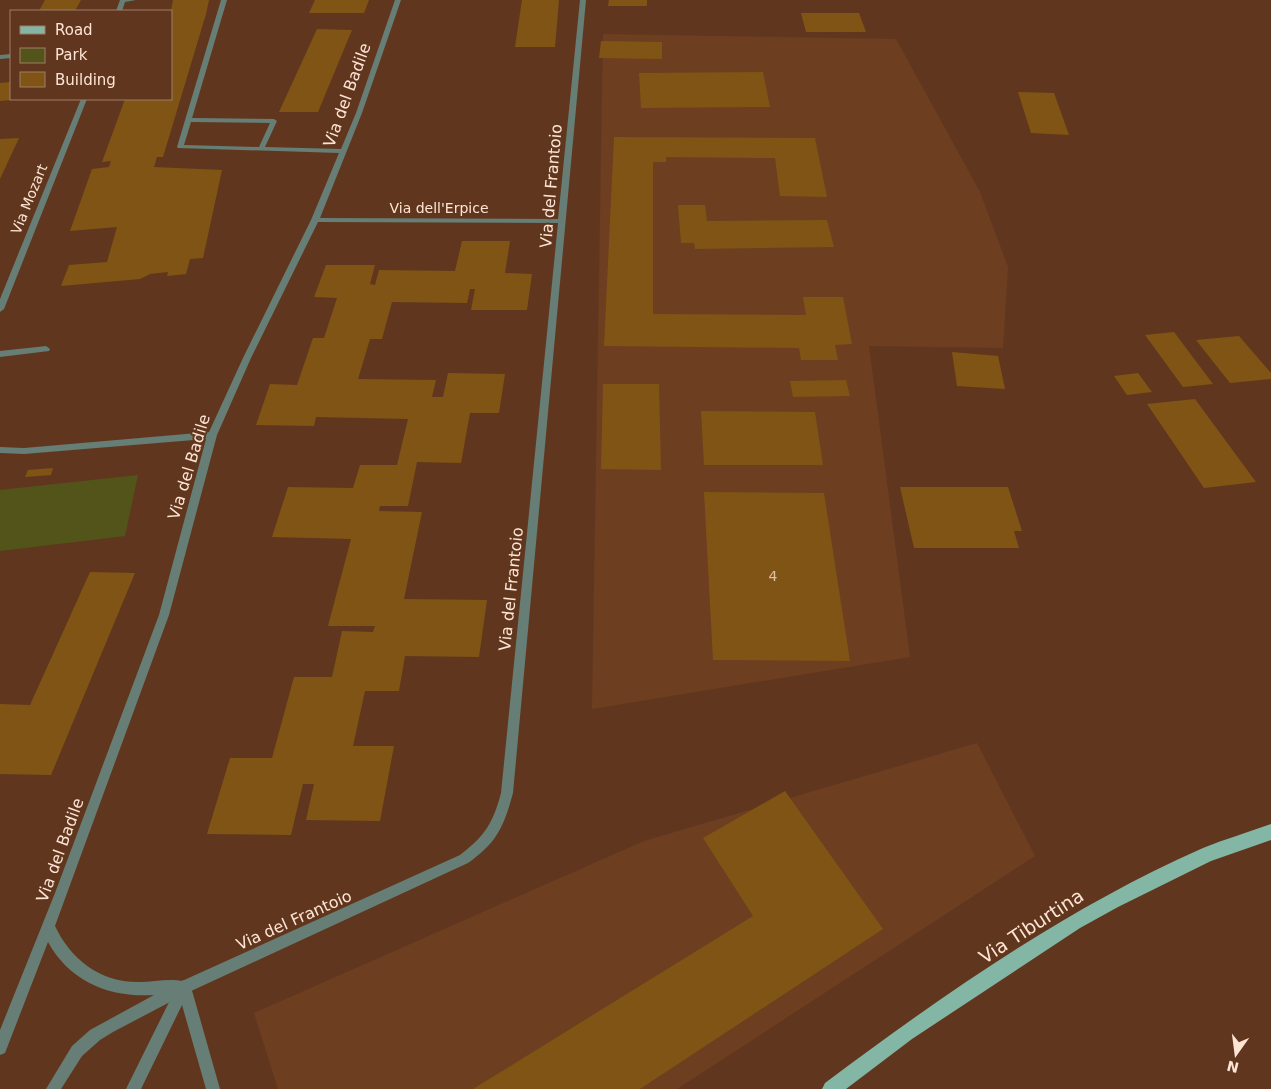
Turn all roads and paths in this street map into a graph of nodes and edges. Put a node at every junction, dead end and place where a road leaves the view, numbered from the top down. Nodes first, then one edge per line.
1 (123, 0) edge
2 (133, 0) edge
3 (224, 0) edge
4 (398, 0) edge
5 (583, 0) edge
6 (84, 100) edge
7 (188, 120) junction
8 (261, 149) junction
9 (344, 151) junction
10 (315, 220) junction
11 (563, 221) junction
12 (0, 309) edge
13 (46, 350) dead end
14 (0, 354) edge
15 (212, 434) junction
16 (0, 450) edge
17 (1271, 832) edge
18 (48, 927) junction
19 (184, 986) junction
20 (0, 1048) edge
21 (53, 1089) edge
22 (133, 1089) edge
23 (213, 1089) edge
24 (831, 1089) edge

1 - 2 street
3 - 7 street
4 - 9 street, Via del Badile
5 - 11 street, Via del Frantoio
6 - 12 street, Via Mozart
7 - 8 street
7 - 8 street
8 - 9 street
9 - 10 street, Via del Badile
10 - 11 street, Via dell'Erpice
10 - 15 street, Via del Badile
11 - 19 street, Via del Frantoio
13 - 14 street
15 - 16 street
15 - 18 street, Via del Badile
17 - 24 main road, Via Tiburtina
18 - 19 street
18 - 20 street, Via del Badile
19 - 21 street, Via del Frantoio
19 - 22 street
19 - 23 street

